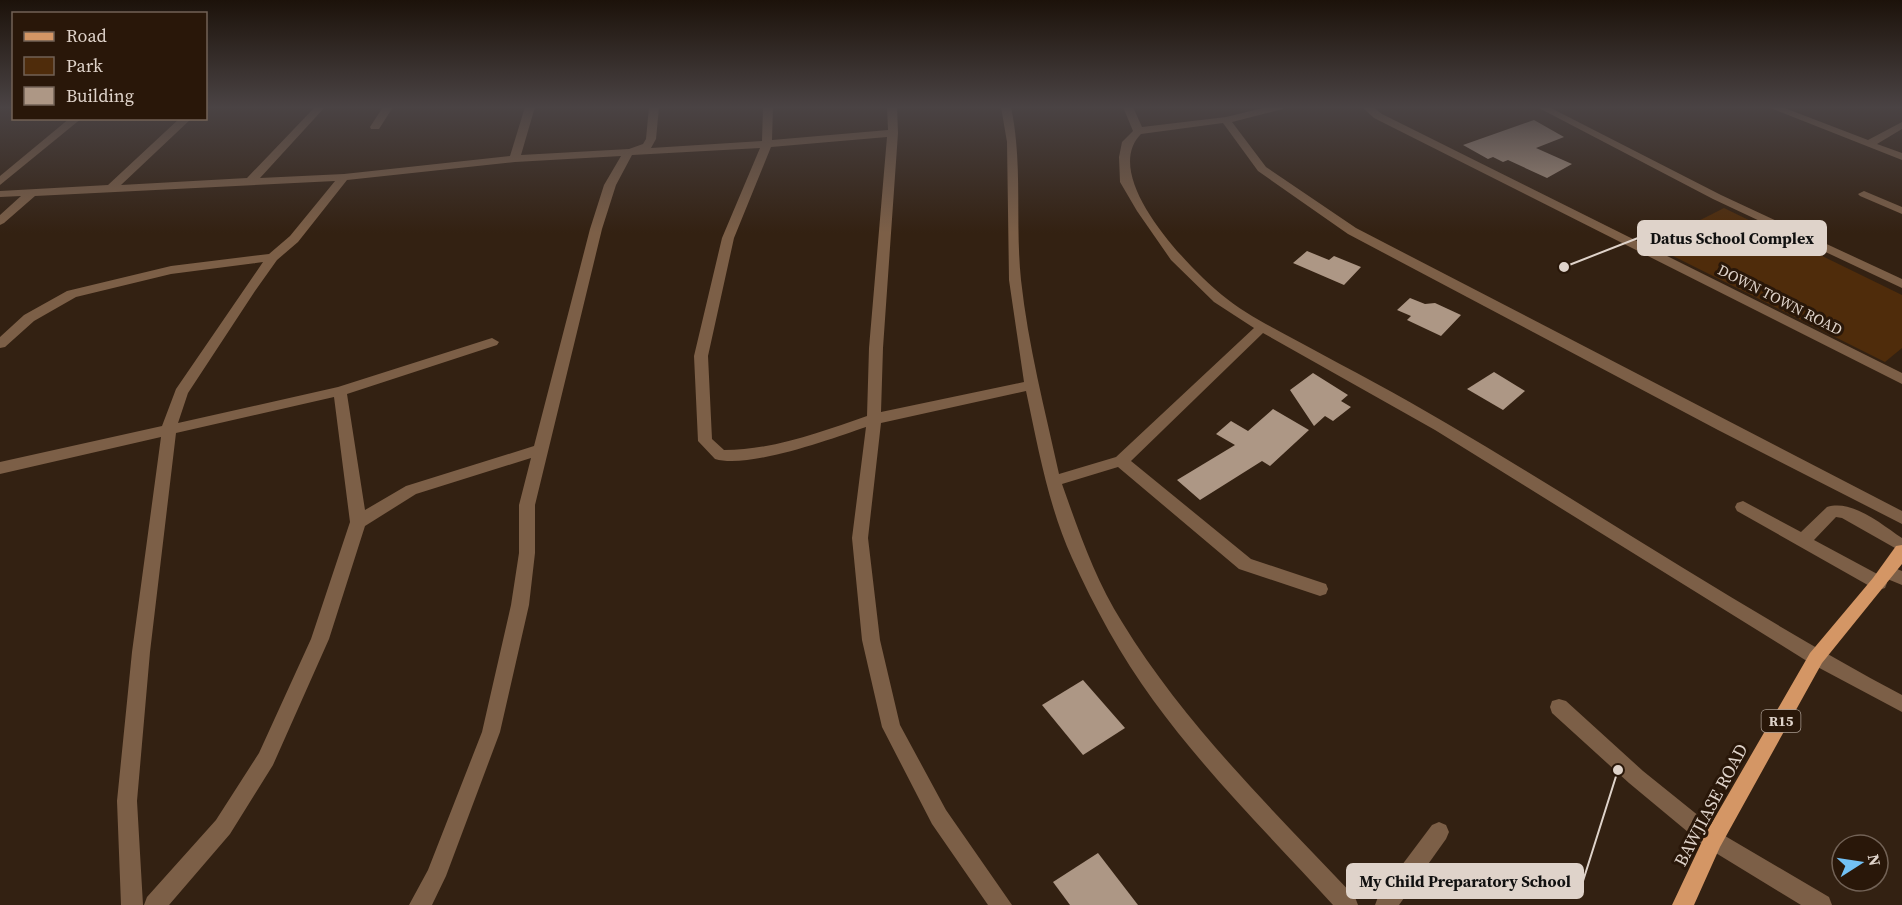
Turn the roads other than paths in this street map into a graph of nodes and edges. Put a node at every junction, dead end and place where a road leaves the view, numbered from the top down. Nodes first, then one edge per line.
1 (40, 149) edge
2 (153, 149) edge
3 (281, 149) edge
4 (518, 149) edge
5 (638, 149) edge
6 (686, 149) edge
7 (765, 149) edge
8 (892, 149) edge
9 (1012, 149) edge
10 (1126, 149) edge
11 (1247, 149) edge
12 (1444, 149) edge
13 (1625, 149) edge
14 (1882, 149) edge
15 (628, 153) junction
16 (1902, 157) edge
17 (515, 159) junction
18 (344, 177) junction
19 (250, 182) junction
20 (0, 183) edge
21 (109, 190) junction
22 (0, 194) edge
23 (30, 194) junction
24 (1864, 194) dead end
25 (1902, 211) edge
26 (0, 222) edge
27 (273, 258) junction
28 (1902, 284) edge
29 (1262, 327) junction
30 (492, 342) dead end
31 (0, 344) edge
32 (1902, 379) edge
33 (1032, 385) junction
34 (340, 391) junction
35 (874, 419) junction
36 (169, 428) junction
37 (540, 450) junction
38 (1121, 460) junction
39 (0, 468) edge
40 (1053, 481) junction
41 (1743, 507) dead end
42 (1902, 518) edge
43 (358, 522) junction
44 (1803, 541) junction
45 (1902, 546) edge
46 (1902, 551) edge
47 (1890, 578) edge
48 (1320, 589) dead end
49 (1816, 658) junction
50 (1902, 704) edge
51 (1559, 707) dead end
52 (1439, 832) dead end
53 (1713, 840) junction
54 (132, 905) edge
55 (155, 905) edge
56 (420, 905) edge
57 (1001, 905) edge
58 (1347, 905) edge
59 (1386, 905) edge
60 (1683, 905) edge
61 (1821, 905) edge

1 - 20 street
2 - 21 street
3 - 19 street
4 - 17 street
5 - 15 street
6 - 15 street
7 - 35 street
8 - 35 street
9 - 33 street
10 - 29 street
11 - 42 street
12 - 32 street, DOWN TOWN ROAD
13 - 28 street
14 - 16 street
15 - 17 street
15 - 37 street
17 - 18 street
18 - 19 street
18 - 27 street
19 - 21 street
21 - 23 street
22 - 23 street
23 - 26 street
24 - 25 street
27 - 31 street
27 - 36 street
29 - 38 street
29 - 49 street
30 - 34 street
33 - 35 street
33 - 40 street
34 - 36 street
34 - 43 street
35 - 57 street
36 - 39 street
36 - 54 street
37 - 43 street
37 - 56 street
38 - 40 street
38 - 48 street
40 - 58 street
41 - 44 street
43 - 55 street
44 - 45 street
44 - 47 street
46 - 47 main road, BAWJIASE ROAD / R15
47 - 49 main road, BAWJIASE ROAD / R15
49 - 50 street
49 - 53 main road, BAWJIASE ROAD / R15
51 - 53 street
52 - 59 street
53 - 60 main road, BAWJIASE ROAD / R15
53 - 61 street

